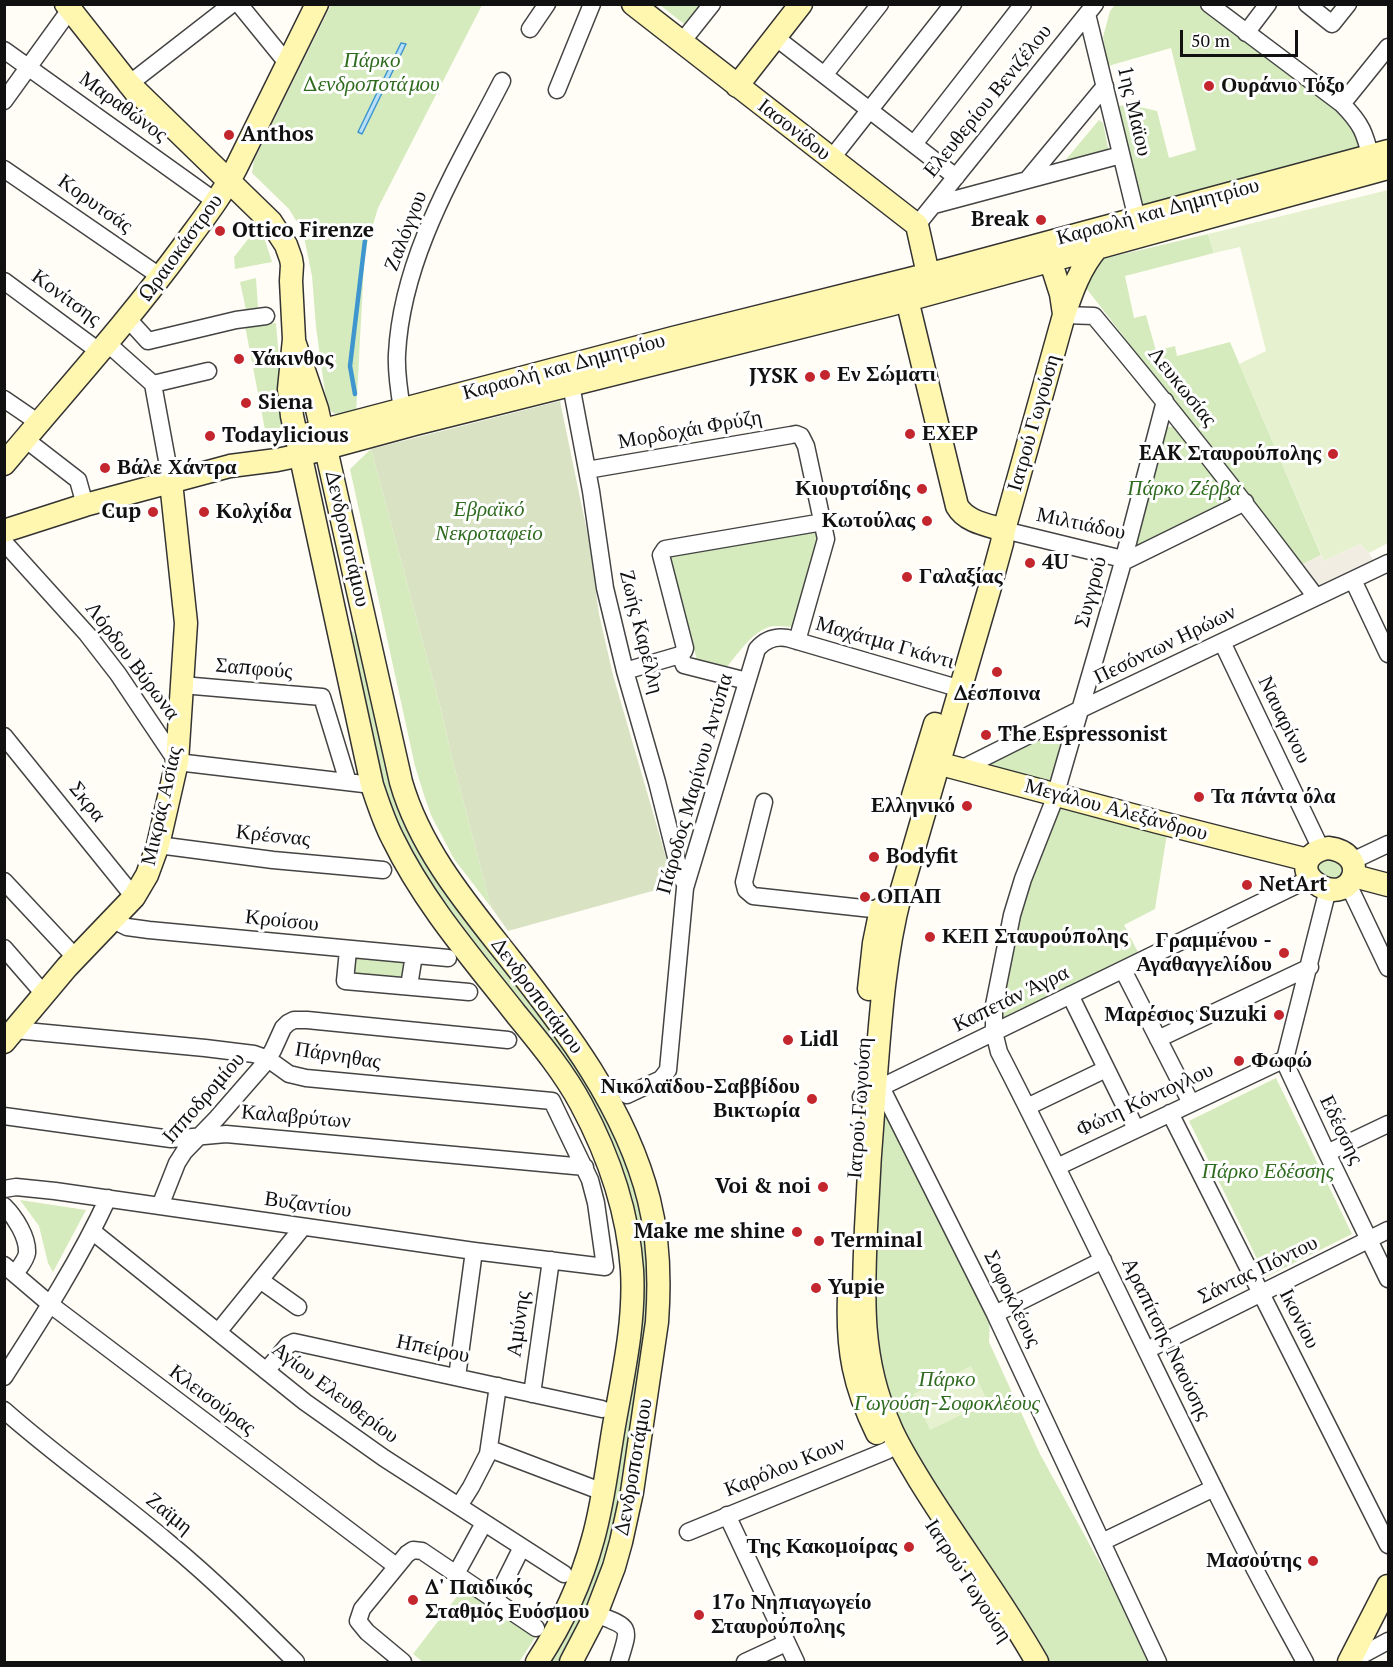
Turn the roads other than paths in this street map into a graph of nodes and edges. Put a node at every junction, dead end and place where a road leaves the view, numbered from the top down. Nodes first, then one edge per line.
1 (232, 4) edge
2 (239, 4) edge
3 (316, 4) edge
4 (547, 4) edge
5 (592, 4) edge
6 (633, 4) edge
7 (712, 4) edge
8 (801, 4) edge
9 (880, 4) edge
10 (953, 4) edge
11 (1023, 4) edge
12 (1209, 4) edge
13 (1268, 4) edge
14 (1307, 4) edge
15 (1348, 4) edge
16 (70, 6) edge
17 (1092, 8) edge
18 (530, 29) dead end
19 (1246, 33) junction
20 (775, 37) junction
21 (681, 42) junction
22 (1389, 47) edge
23 (4, 50) edge
24 (287, 63) junction
25 (29, 67) junction
26 (825, 74) junction
27 (502, 81) dead end
28 (129, 84) junction
29 (737, 86) junction
30 (1105, 86) junction
31 (557, 90) dead end
32 (4, 101) edge
33 (1342, 104) junction
34 (870, 110) junction
35 (914, 144) junction
36 (1121, 155) junction
37 (831, 159) junction
38 (1381, 162) edge
39 (4, 169) edge
40 (956, 177) junction
41 (1027, 180) junction
42 (222, 191) junction
43 (934, 205) junction
44 (1137, 219) junction
45 (917, 225) junction
46 (1097, 248) junction
47 (1047, 252) junction
48 (161, 277) junction
49 (4, 281) edge
50 (930, 284) junction
51 (905, 290) junction
52 (1064, 315) junction
53 (266, 316) dead end
54 (128, 319) junction
55 (294, 339) junction
56 (104, 347) junction
57 (208, 371) dead end
58 (153, 384) junction
59 (571, 385) junction
60 (4, 399) edge
61 (1165, 401) junction
62 (402, 409) junction
63 (32, 431) junction
64 (325, 439) junction
65 (299, 446) junction
66 (4, 464) edge
67 (587, 470) junction
68 (171, 482) junction
69 (1245, 502) junction
70 (85, 505) junction
71 (823, 522) junction
72 (9, 528) edge
73 (1004, 530) junction
74 (4, 542) edge
75 (1123, 560) junction
76 (1389, 563) edge
77 (1353, 580) junction
78 (1316, 597) junction
79 (797, 640) junction
80 (1222, 642) junction
81 (1389, 654) edge
82 (680, 655) junction
83 (625, 671) junction
84 (747, 681) junction
85 (182, 685) junction
86 (954, 687) junction
87 (1081, 710) junction
88 (4, 736) edge
89 (177, 762) junction
90 (942, 764) junction
91 (348, 782) junction
92 (372, 785) junction
93 (1056, 794) junction
94 (764, 802) dead end
95 (1389, 844) edge
96 (158, 845) junction
97 (383, 870) dead end
98 (1332, 871) junction
99 (4, 880) edge
100 (686, 885) junction
101 (1389, 885) edge
102 (134, 897) junction
103 (881, 910) junction
104 (113, 920) junction
105 (4, 948) edge
106 (348, 950) junction
107 (414, 955) junction
108 (76, 958) junction
109 (448, 958) dead end
110 (1310, 967) junction
111 (1389, 968) edge
112 (1123, 970) junction
113 (410, 986) junction
114 (469, 992) dead end
115 (44, 994) junction
116 (1070, 995) junction
117 (994, 1032) junction
118 (10, 1036) edge
119 (1158, 1039) junction
120 (508, 1040) dead end
121 (268, 1059) junction
122 (1285, 1059) junction
123 (1106, 1069) junction
124 (872, 1091) junction
125 (627, 1095) dead end
126 (1191, 1103) junction
127 (1027, 1107) junction
128 (1170, 1113) junction
129 (4, 1116) edge
130 (1389, 1124) edge
131 (1136, 1129) junction
132 (198, 1138) junction
133 (1327, 1153) junction
134 (585, 1167) junction
135 (1057, 1167) junction
136 (4, 1189) edge
137 (108, 1198) junction
138 (4, 1206) edge
139 (160, 1206) junction
140 (303, 1227) junction
141 (1389, 1230) edge
142 (93, 1231) junction
143 (1369, 1239) junction
144 (474, 1251) junction
145 (551, 1260) junction
146 (1103, 1260) junction
147 (10, 1270) edge
148 (1389, 1279) edge
149 (260, 1280) junction
150 (1261, 1293) junction
151 (51, 1305) junction
152 (298, 1307) dead end
153 (995, 1314) junction
154 (218, 1332) junction
155 (1146, 1350) junction
156 (266, 1371) junction
157 (4, 1377) edge
158 (458, 1377) junction
159 (498, 1386) junction
160 (532, 1394) junction
161 (602, 1409) dead end
162 (4, 1410) edge
163 (892, 1447) junction
164 (490, 1449) junction
165 (1214, 1488) junction
166 (603, 1492) junction
167 (459, 1506) junction
168 (727, 1515) junction
169 (484, 1523) junction
170 (688, 1532) dead end
171 (1102, 1542) junction
172 (1389, 1545) edge
173 (522, 1547) junction
174 (396, 1566) junction
175 (456, 1574) junction
176 (564, 1574) dead end
177 (1389, 1586) edge
178 (495, 1600) junction
179 (596, 1614) junction
180 (536, 1628) dead end
181 (1389, 1641) edge
182 (786, 1642) junction
183 (296, 1662) edge
184 (403, 1662) edge
185 (537, 1662) edge
186 (571, 1662) edge
187 (619, 1662) edge
188 (745, 1662) edge
189 (796, 1662) edge
190 (1021, 1662) edge
191 (1037, 1662) edge
192 (1158, 1662) edge
193 (1305, 1662) edge
194 (1349, 1662) edge

1 - 28 street
2 - 24 street
3 - 24 main road, Ωραιοκάστρου
4 - 18 street
5 - 31 street
6 - 21 main road, Ιασονίδου
7 - 21 street
8 - 20 main road
9 - 26 street
10 - 34 street
11 - 35 street
12 - 19 street
13 - 19 street
14 - 15 street
16 - 25 street
16 - 28 main road, Δενδροποτάμου
17 - 30 street, 1ης Μαϊου
17 - 40 street, Ελευθερίου Βενιζέλου
19 - 33 street
20 - 26 street
20 - 29 main road
21 - 29 main road, Ιασονίδου
22 - 33 street
23 - 25 street, Μαραθώνος
24 - 42 main road, Ωραιοκάστρου
25 - 32 street
25 - 42 street, Μαραθώνος
26 - 34 street
27 - 62 street, Ζαλόγγου
28 - 42 main road, Δενδροποτάμου
29 - 37 main road, Ιασονίδου
30 - 36 street, 1ης Μαϊου
30 - 41 street
33 - 38 street
34 - 35 street
34 - 37 street
35 - 40 street
36 - 41 street
36 - 44 street, 1ης Μαϊου
37 - 45 main road, Ιασονίδου
38 - 44 main road, Καραολή και Δημητρίου
38 - 46 main road, Καραολή και Δημητρίου
39 - 48 street, Κορυτσάς
40 - 43 street, Ελευθερίου Βενιζέλου
41 - 43 street
42 - 48 main road, Ωραιοκάστρου
42 - 55 main road, Δενδροποτάμου
43 - 45 street, Ελευθερίου Βενιζέλου
44 - 47 main road, Καραολή και Δημητρίου
45 - 50 main road
46 - 47 main road, Καραολή και Δημητρίου
46 - 52 main road, Ιατρού Γωγούση
47 - 50 main road, Καραολή και Δημητρίου
47 - 52 main road
48 - 54 main road, Ωραιοκάστρου
49 - 56 street, Κονίτσης
50 - 51 main road, Καραολή και Δημητρίου
51 - 59 main road, Καραολή και Δημητρίου
51 - 62 main road, Καραολή και Δημητρίου
51 - 73 main road
52 - 61 street, Λευκωσίας
52 - 73 main road, Ιατρού Γωγούση
53 - 54 street
54 - 56 main road, Ωραιοκάστρου
55 - 64 main road, Δενδροποτάμου
55 - 65 main road, Δενδροποτάμου
56 - 58 street, Κονίτσης
56 - 63 main road, Ωραιοκάστρου
57 - 58 street
58 - 68 street
59 - 64 main road, Καραολή και Δημητρίου
59 - 67 street, Ζωής Καρέλλη
60 - 63 street
61 - 69 street, Λευκωσίας
61 - 75 street, Συγγρού
62 - 64 main road, Καραολή και Δημητρίου
63 - 66 main road, Ωραιοκάστρου
63 - 70 street
64 - 65 main road, Καραολή και Δημητρίου
64 - 179 main road, Δενδροποτάμου
65 - 68 main road, Καραολή και Δημητρίου
65 - 92 main road, Δενδροποτάμου
67 - 71 street, Μορδοχάι Φρύζη
67 - 83 street, Ζωής Καρέλλη
68 - 70 main road, Καραολή και Δημητρίου
68 - 85 main road, Μικράς Ασίας
69 - 75 street, Μιλτιάδου
69 - 78 street, Λευκωσίας
70 - 72 main road, Καραολή και Δημητρίου
71 - 79 street
71 - 82 street
73 - 75 street, Μιλτιάδου
73 - 86 main road, Ιατρού Γωγούση
74 - 89 street, Λόρδου Βύρωνα
75 - 87 street, Συγγρού
76 - 77 street, Πεσόντων Ηρώων
77 - 78 street, Πεσόντων Ηρώων
77 - 81 street
78 - 80 street, Πεσόντων Ηρώων
79 - 84 street, Πάροδος Μαρίνου Αντύπα
79 - 86 street, Μαχάτμα Γκάντι
80 - 87 street, Πεσόντων Ηρώων
80 - 98 street, Ναυαρίνου
82 - 83 street
82 - 84 street
83 - 100 street, Ζωής Καρέλλη
84 - 100 street, Πάροδος Μαρίνου Αντύπα
85 - 89 main road, Μικράς Ασίας
85 - 91 street, Σαπφούς
86 - 90 main road, Ιατρού Γωγούση
87 - 90 street, Πεσόντων Ηρώων
87 - 93 street, Συγγρού
88 - 102 street, Σκρα
89 - 91 street
89 - 96 main road, Μικράς Ασίας
90 - 93 main road, Μεγάλου Αλεξάνδρου
90 - 103 main road, Ιατρού Γωγούση
90 - 124 main road, Ιατρού Γωγούση
91 - 92 street
92 - 166 main road, Δενδροποτάμου
93 - 98 main road, Μεγάλου Αλεξάνδρου
93 - 117 street, Συγγρού
94 - 103 street
95 - 98 street, Καπετάν Άγρα
96 - 97 street, Κρέσνας
96 - 102 main road, Μικράς Ασίας
98 - 101 main road, Μεγάλου Αλεξάνδρου
98 - 110 street
98 - 111 street, Ναυαρίνου
98 - 112 street, Καπετάν Άγρα
99 - 108 street
100 - 125 street, Πάροδος Μαρίνου Αντύπα
102 - 104 main road, Μικράς Ασίας
103 - 124 main road, Ιατρού Γωγούση
104 - 106 street, Κροίσου
104 - 108 main road, Μικράς Ασίας
105 - 115 street
106 - 107 street, Κροίσου
106 - 113 street
107 - 109 street, Κροίσου
107 - 113 street
108 - 115 main road, Μικράς Ασίας
110 - 119 street
110 - 122 street
112 - 116 street, Καπετάν Άγρα
112 - 119 street
113 - 114 street
115 - 118 main road, Μικράς Ασίας
116 - 117 street, Καπετάν Άγρα
116 - 123 street
117 - 124 street, Καπετάν Άγρα
117 - 127 street, Αραπίτσης Ναούσης
118 - 121 street, Πάρνηθας
119 - 126 street
120 - 121 street, Ιπποδρομίου
121 - 132 street, Ιπποδρομίου
121 - 134 street, Πάρνηθας
122 - 126 street, Φώτη Κόντογλου
122 - 133 street, Εδέσσης
123 - 127 street
123 - 131 street
124 - 153 street, Σοφοκλέους
124 - 163 main road, Ιατρού Γωγούση
126 - 128 street, Φώτη Κόντογλου
127 - 135 street, Αραπίτσης Ναούσης
128 - 131 street, Φώτη Κόντογλου
128 - 150 street, Ικονίου
129 - 132 street, Καλαβρύτων
130 - 133 street
131 - 135 street, Φώτη Κόντογλου
132 - 134 street, Καλαβρύτων
132 - 139 street, Ιπποδρομίου
133 - 143 street, Εδέσσης
134 - 145 street, Βυζαντίου
135 - 146 street, Αραπίτσης Ναούσης
136 - 137 street, Βυζαντίου
137 - 139 street, Βυζαντίου
137 - 142 street
138 - 147 street
139 - 140 street, Βυζαντίου
140 - 144 street, Βυζαντίου
140 - 149 street
141 - 143 street, Σάντας Πόντου
142 - 151 street
142 - 154 street, Αγίου Ελευθερίου
143 - 148 street, Εδέσσης
143 - 150 street, Σάντας Πόντου
144 - 145 street, Βυζαντίου
144 - 158 street
145 - 160 street, Αμύνης
146 - 153 street
146 - 155 street, Αραπίτσης Ναούσης
147 - 151 street, Κλεισούρας
149 - 152 street
149 - 154 street
150 - 155 street, Σάντας Πόντου
150 - 172 street, Ικονίου
151 - 157 street
151 - 174 street, Κλεισούρας
153 - 171 street, Σοφοκλέους
154 - 156 street, Αγίου Ελευθερίου
155 - 165 street, Αραπίτσης Ναούσης
156 - 158 street, Ηπείρου
156 - 167 street, Αγίου Ελευθερίου
158 - 159 street, Ηπείρου
159 - 160 street, Ηπείρου
159 - 164 street
160 - 161 street, Ηπείρου
162 - 183 street, Ζαϊμη
163 - 168 street, Καρόλου Κουν
163 - 190 main road, Ιατρού Γωγούση
163 - 191 main road, Ιατρού Γωγούση
164 - 166 street
164 - 167 street
165 - 171 street
165 - 193 street, Αραπίτσης Ναούσης
166 - 185 main road, Δενδροποτάμου
167 - 169 street, Αγίου Ελευθερίου
168 - 170 street, Καρόλου Κουν
168 - 182 street
169 - 173 street, Αγίου Ελευθερίου
169 - 175 street
171 - 192 street, Σοφοκλέους
173 - 176 street, Αγίου Ελευθερίου
173 - 178 street
174 - 175 street
174 - 184 street
175 - 178 street
177 - 194 main road
178 - 180 street
179 - 186 main road, Δενδροποτάμου
179 - 187 street
181 - 194 street
182 - 188 street
182 - 189 street

